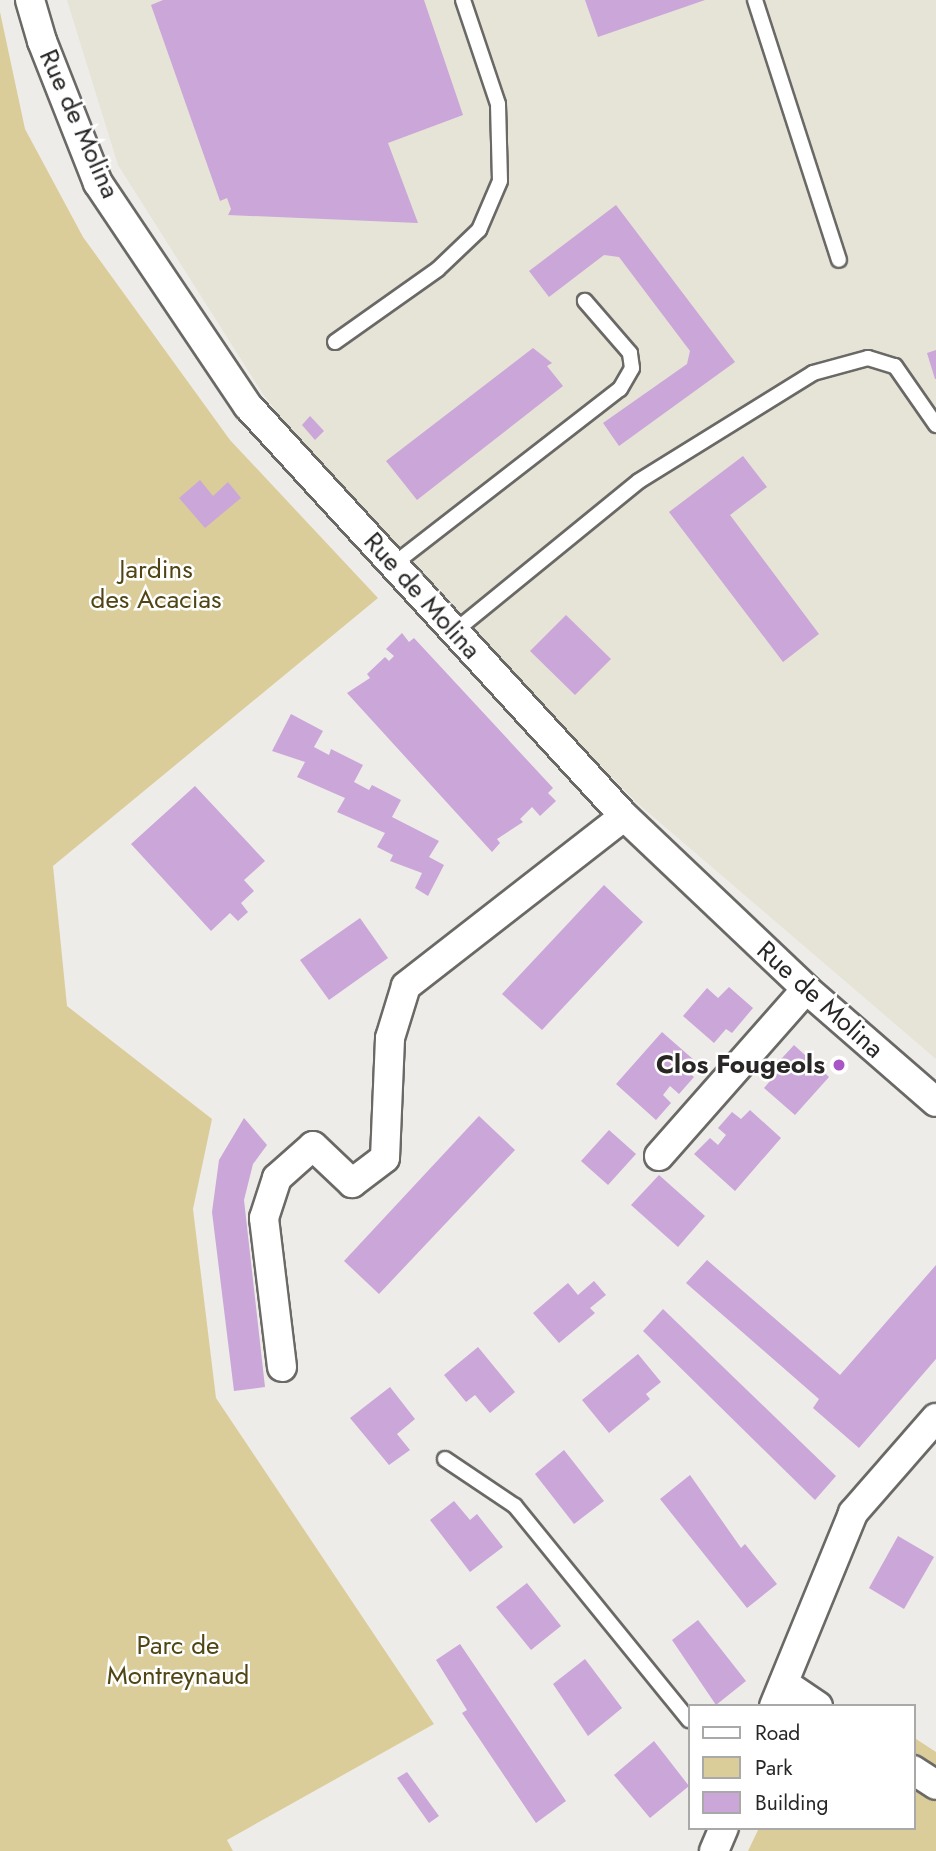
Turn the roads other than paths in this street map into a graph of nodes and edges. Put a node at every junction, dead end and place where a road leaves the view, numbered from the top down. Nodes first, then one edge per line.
1 (30, 0) edge
2 (463, 0) edge
3 (755, 0) edge
4 (839, 260) dead end
5 (585, 301) dead end
6 (335, 342) dead end
7 (936, 425) edge
8 (394, 564) junction
9 (455, 631) junction
10 (624, 816) junction
11 (806, 989) junction
12 (936, 1102) edge
13 (659, 1156) dead end
14 (282, 1367) dead end
15 (936, 1419) edge
16 (445, 1459) dead end
17 (779, 1694) edge
18 (812, 1704) edge
19 (688, 1719) edge
20 (915, 1771) edge
21 (936, 1785) edge
22 (723, 1830) edge
23 (714, 1851) edge

1 - 8 street, Rue de Molina
2 - 6 lane
3 - 4 lane
5 - 8 lane
7 - 9 lane
8 - 9 street, Rue de Molina
9 - 10 street, Rue de Molina
10 - 11 street, Rue de Molina
10 - 14 street
11 - 12 street, Rue de Molina
11 - 13 street
15 - 17 street
16 - 19 lane
17 - 18 street
20 - 21 street
22 - 23 street

